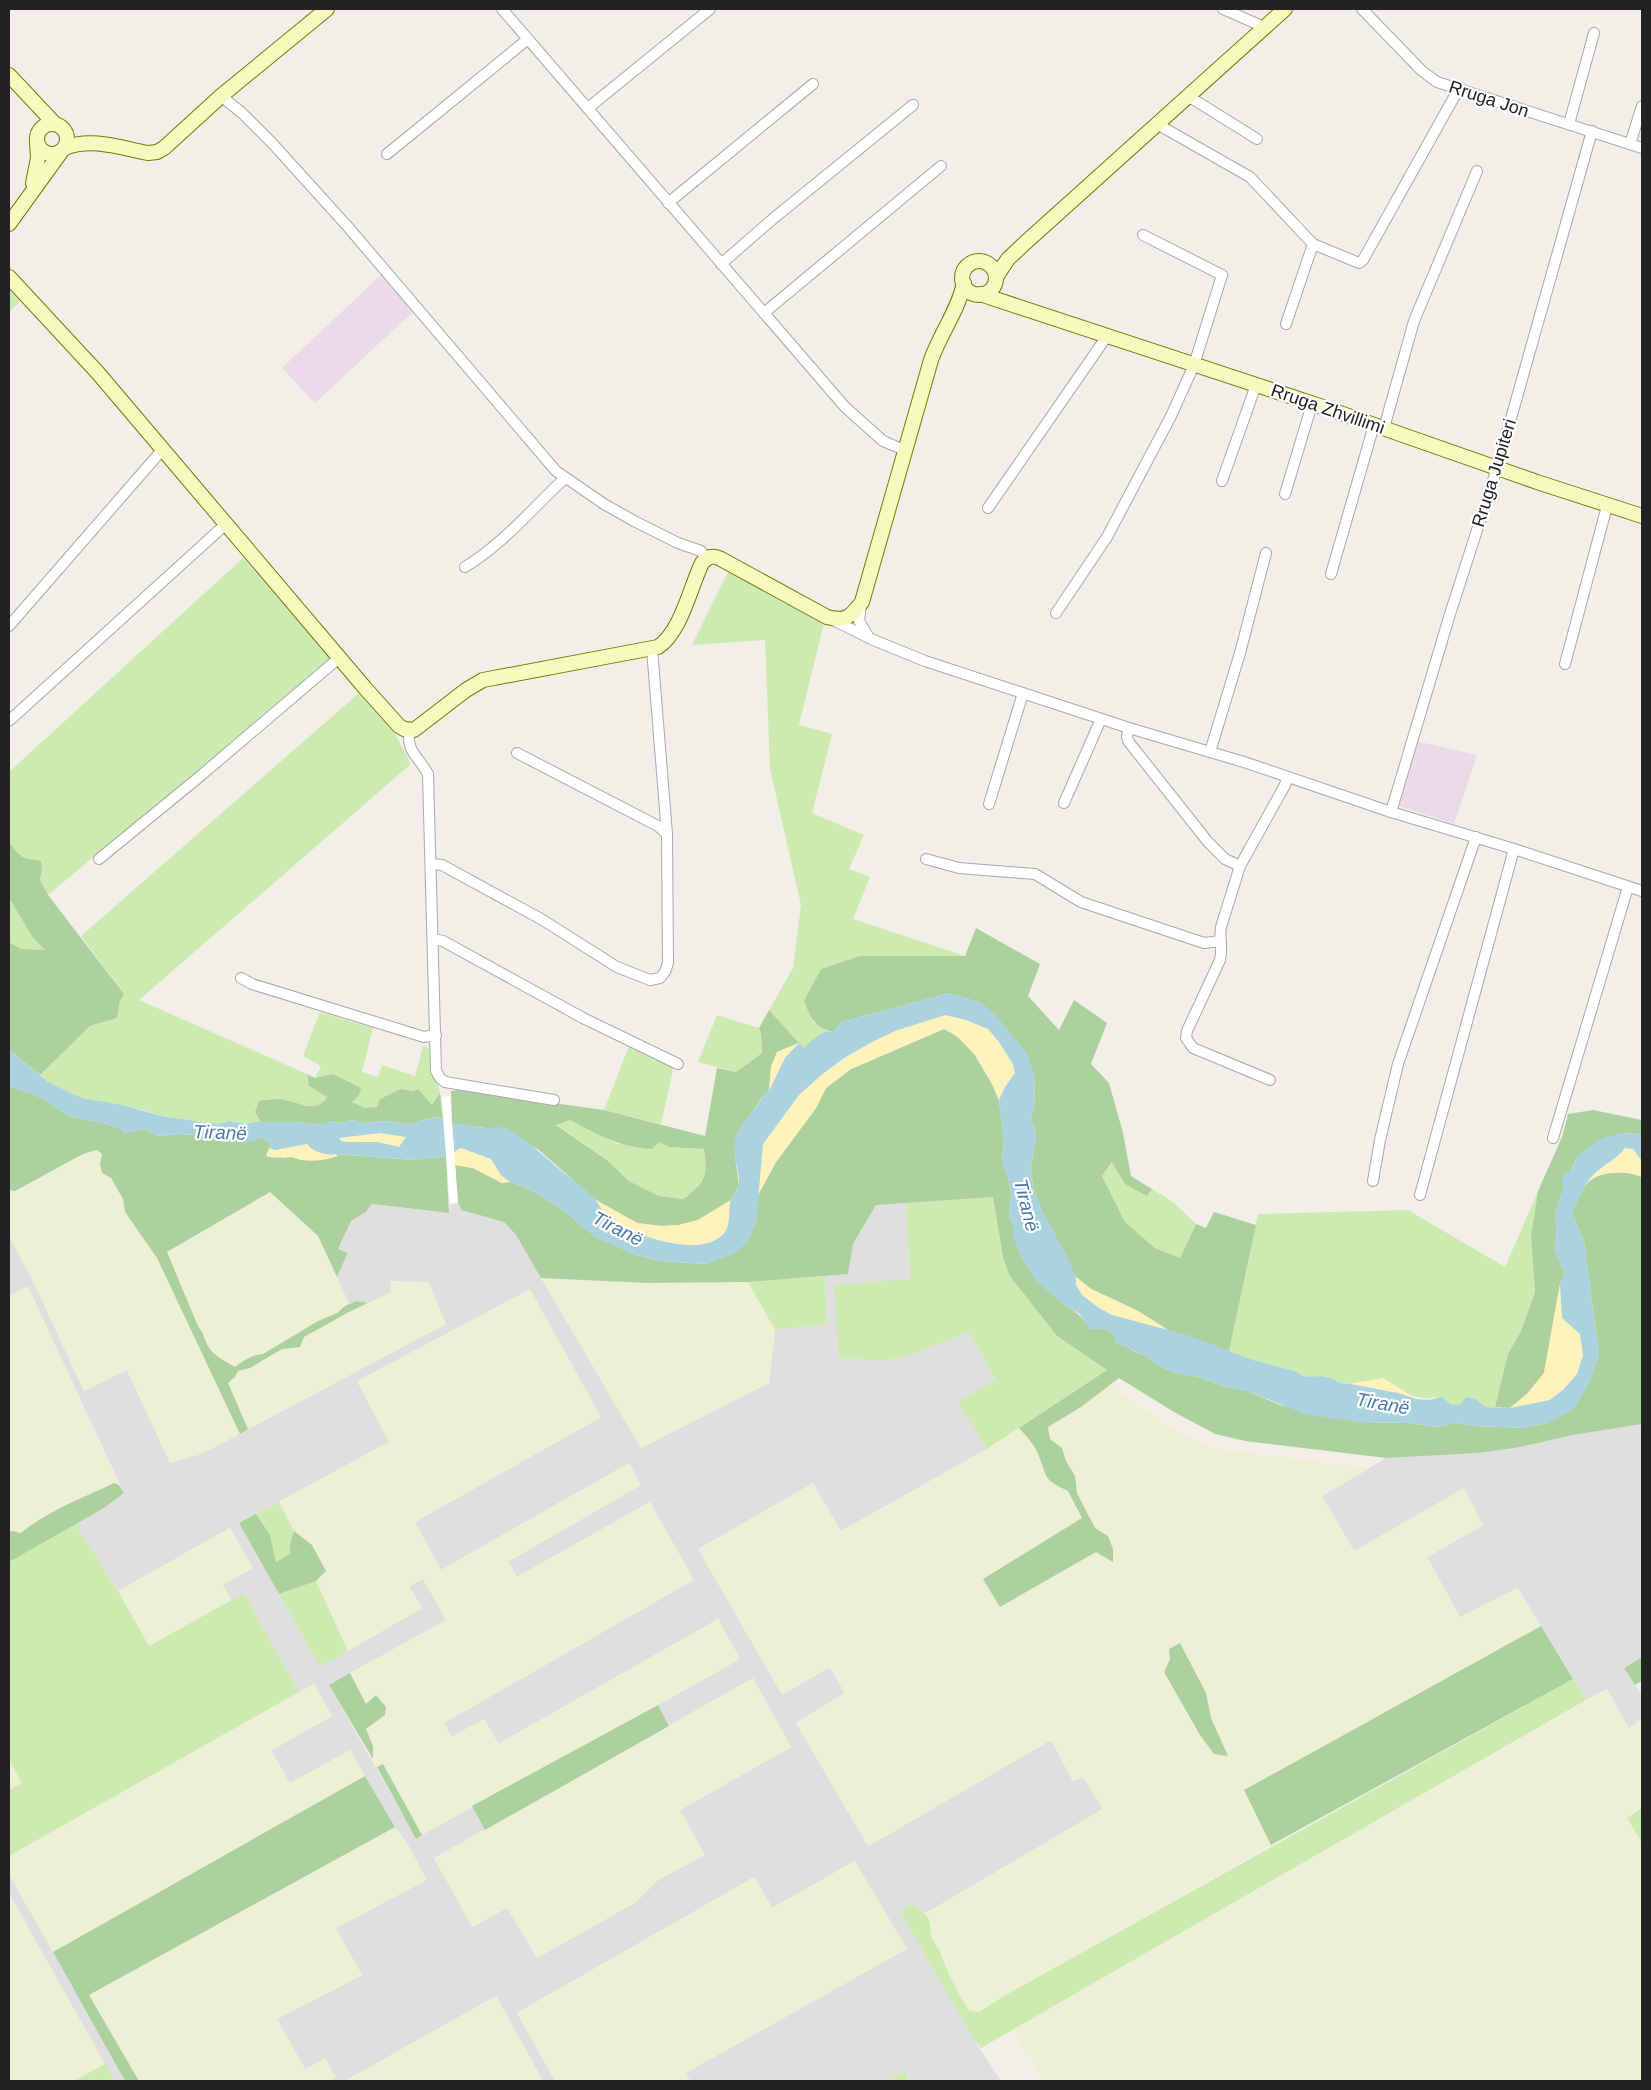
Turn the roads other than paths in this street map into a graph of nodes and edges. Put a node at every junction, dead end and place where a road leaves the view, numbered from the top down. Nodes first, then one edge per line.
1 (327, 9) edge
2 (502, 9) edge
3 (710, 9) edge
4 (1223, 9) edge
5 (1285, 9) edge
6 (1362, 9) edge
7 (1264, 27) junction
8 (1594, 33) dead end
9 (528, 39) junction
10 (9, 74) edge
11 (813, 84) dead end
12 (1458, 90) junction
13 (25, 94) junction
14 (221, 96) junction
15 (1188, 96) junction
16 (913, 104) dead end
17 (1642, 106) edge
18 (588, 108) junction
19 (1158, 124) junction
20 (1570, 124) junction
21 (60, 126) junction
22 (1592, 131) junction
23 (37, 139) junction
24 (1257, 139) dead end
25 (1630, 144) junction
26 (107, 145) junction
27 (1642, 148) edge
28 (63, 150) junction
29 (387, 154) dead end
30 (941, 166) dead end
31 (1477, 171) dead end
32 (28, 196) junction
33 (668, 203) junction
34 (9, 224) edge
35 (1143, 235) dead end
36 (1025, 243) junction
37 (1313, 244) junction
38 (979, 261) junction
39 (721, 264) junction
40 (9, 277) edge
41 (995, 282) junction
42 (964, 283) junction
43 (977, 294) junction
44 (1012, 304) junction
45 (764, 313) junction
46 (953, 314) junction
47 (1286, 324) dead end
48 (1107, 336) junction
49 (1194, 365) junction
50 (1256, 384) junction
51 (1312, 404) junction
52 (1379, 427) junction
53 (163, 449) junction
54 (904, 450) junction
55 (1497, 468) junction
56 (565, 478) junction
57 (1222, 481) dead end
58 (1285, 494) dead end
59 (1607, 506) junction
60 (988, 508) dead end
61 (1642, 516) edge
62 (227, 523) junction
63 (1266, 553) dead end
64 (706, 558) junction
65 (465, 567) dead end
66 (1331, 574) dead end
67 (862, 602) junction
68 (1056, 613) dead end
69 (828, 617) junction
70 (9, 626) edge
71 (871, 639) junction
72 (652, 649) junction
73 (339, 658) junction
74 (1564, 664) dead end
75 (1023, 693) junction
76 (1101, 718) junction
77 (10, 720) dead end
78 (1128, 728) junction
79 (409, 730) junction
80 (1210, 752) junction
81 (517, 753) dead end
82 (1287, 777) junction
83 (1064, 803) dead end
84 (989, 804) dead end
85 (1391, 812) junction
86 (667, 834) junction
87 (1476, 837) junction
88 (1514, 849) junction
89 (99, 859) dead end
90 (926, 860) dead end
91 (431, 864) junction
92 (1240, 866) junction
93 (1628, 887) junction
94 (1642, 891) edge
95 (434, 939) junction
96 (1221, 941) junction
97 (241, 978) dead end
98 (436, 1035) junction
99 (678, 1064) dead end
100 (1270, 1080) dead end
101 (554, 1100) dead end
102 (1553, 1138) dead end
103 (1372, 1180) dead end
104 (1420, 1195) dead end

1 - 14 street
2 - 9 street
3 - 18 street
4 - 7 street
5 - 7 street
6 - 12 street, Rruga Jon
7 - 15 street
8 - 20 street
9 - 18 street
9 - 29 street
10 - 13 street
11 - 33 street
12 - 20 street, Rruga Jon
12 - 37 street
13 - 21 street
13 - 23 street
14 - 26 street
14 - 56 street
15 - 19 street
15 - 24 street
16 - 39 street
17 - 25 street
18 - 33 street
19 - 36 street
19 - 37 street
20 - 22 street, Rruga Jon
21 - 23 street
21 - 26 street
21 - 28 street
22 - 25 street, Rruga Jon
22 - 55 street, Rruga Jupiteri
23 - 28 street
23 - 32 street
25 - 27 street, Rruga Jon
26 - 28 street
28 - 32 street
30 - 45 street
31 - 52 street
32 - 34 street
33 - 39 street
35 - 49 street
36 - 38 street
36 - 41 street
37 - 47 street
38 - 41 street
38 - 42 street
39 - 45 street
40 - 53 street
41 - 43 street
41 - 44 street
42 - 43 street
42 - 46 street
43 - 44 street, Rruga Zhvillimi
43 - 46 street
44 - 48 street, Rruga Zhvillimi
45 - 54 street
46 - 54 street
48 - 49 street, Rruga Zhvillimi
48 - 60 street
49 - 50 street, Rruga Zhvillimi
49 - 68 street
50 - 51 street, Rruga Zhvillimi
50 - 57 street
51 - 52 street, Rruga Zhvillimi
51 - 58 street
52 - 55 street, Rruga Zhvillimi
52 - 66 street
53 - 62 street
53 - 70 street
54 - 67 street
55 - 59 street, Rruga Zhvillimi
55 - 85 street, Rruga Jupiteri
56 - 64 street
56 - 65 street
59 - 61 street, Rruga Zhvillimi
59 - 74 street
62 - 73 street
62 - 77 street
63 - 80 street
64 - 69 street
64 - 72 street
67 - 69 street
67 - 71 street
69 - 71 street
71 - 75 street
72 - 79 street
72 - 86 street
73 - 79 street
73 - 89 street
75 - 76 street
75 - 84 street
76 - 78 street
76 - 83 street
78 - 80 street
78 - 92 street
79 - 91 street
80 - 82 street
81 - 86 street
82 - 85 street
82 - 92 street
85 - 87 street
86 - 91 street
87 - 88 street
87 - 103 street
88 - 93 street
88 - 104 street
90 - 96 street
91 - 95 street
92 - 96 street
93 - 94 street
93 - 102 street
95 - 98 street
95 - 99 street
96 - 100 street
97 - 98 street
98 - 101 street

